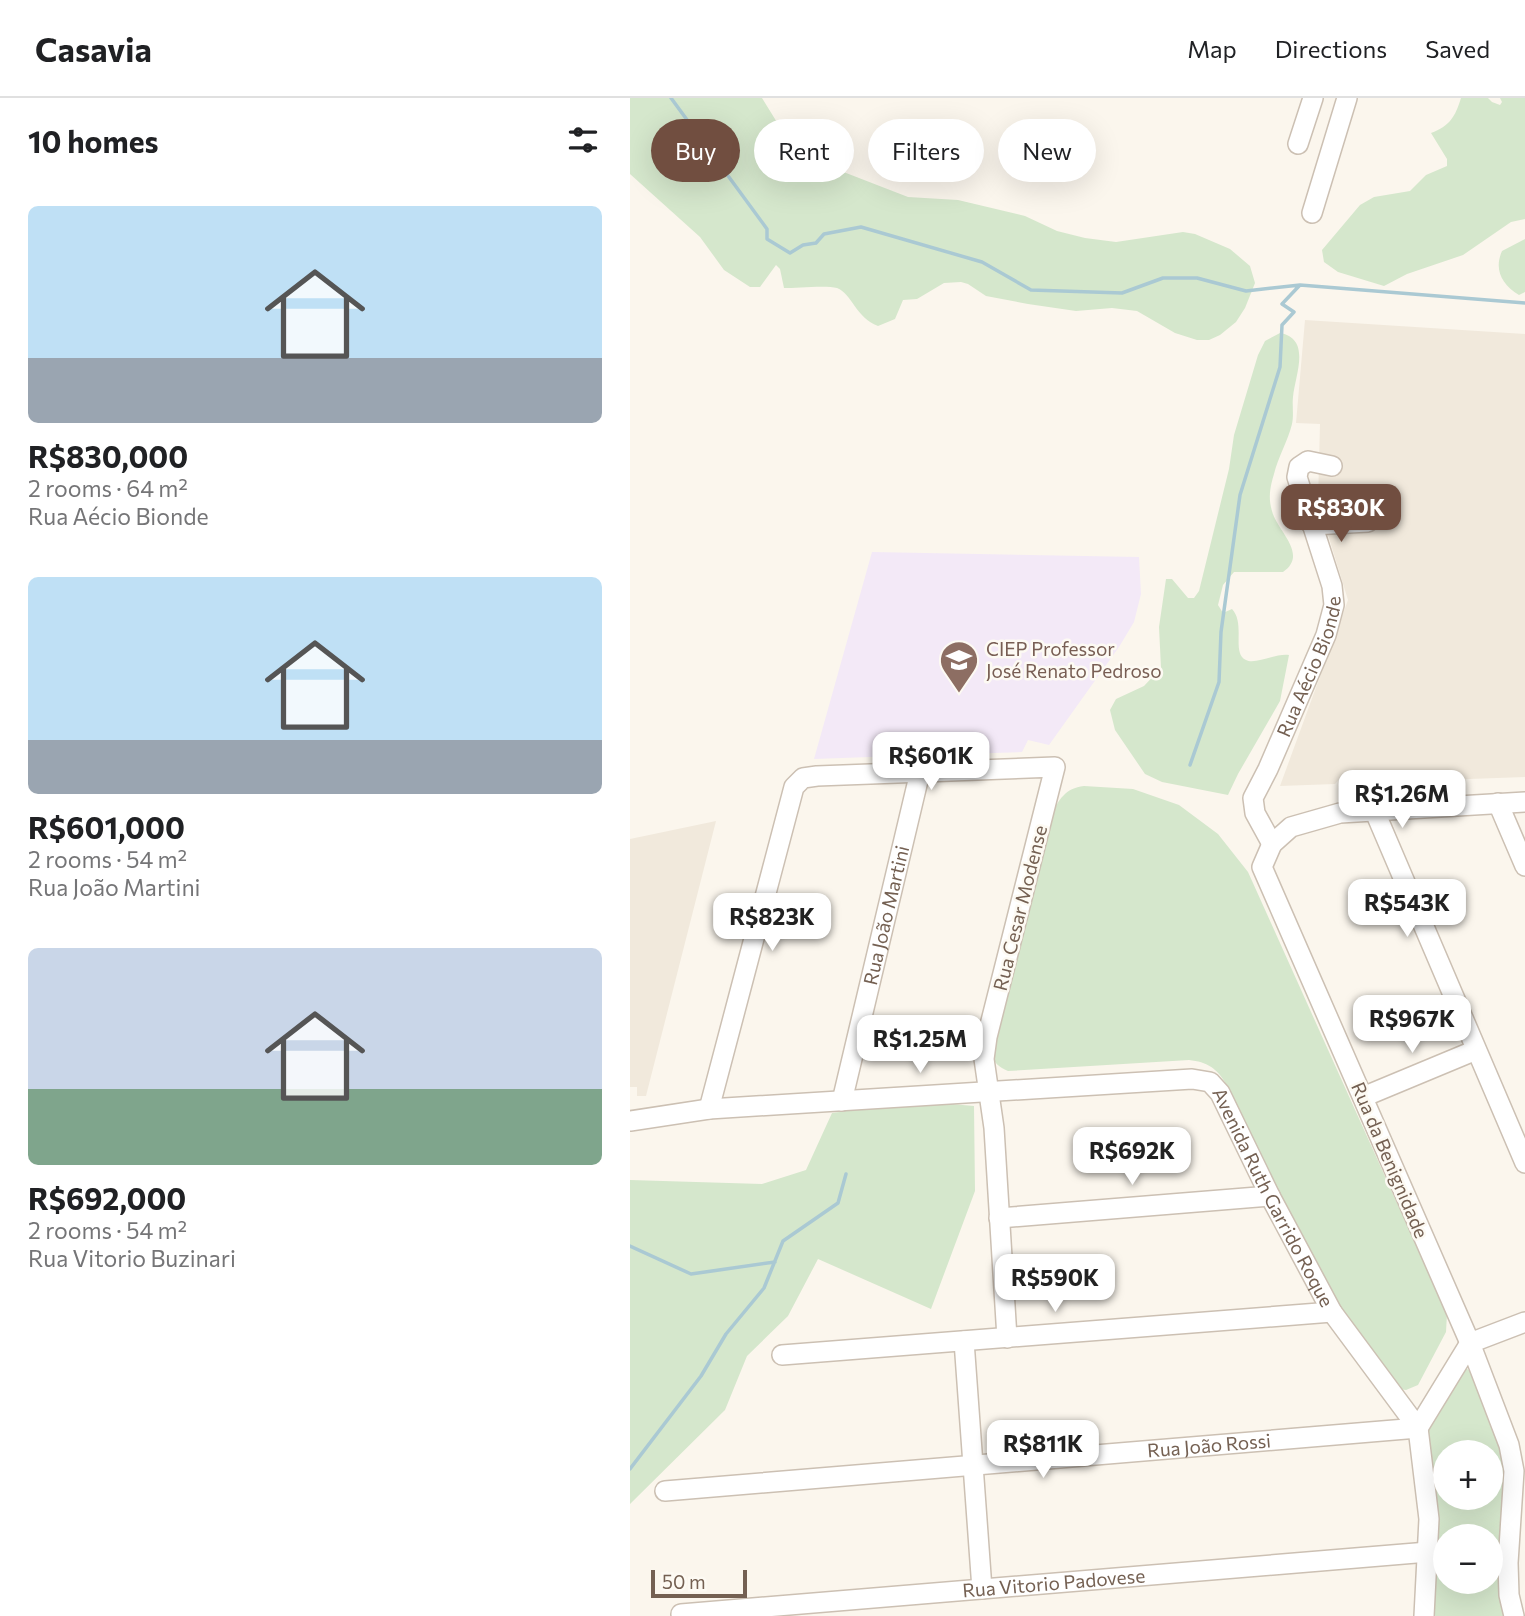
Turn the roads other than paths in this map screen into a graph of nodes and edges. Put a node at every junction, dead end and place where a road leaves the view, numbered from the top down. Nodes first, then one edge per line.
1 (1312, 98) edge
2 (1347, 98) edge
3 (1298, 144) dead end
4 (1312, 214) dead end
5 (1328, 464) dead end
6 (1368, 522) dead end
7 (1312, 525) junction
8 (920, 772) junction
9 (1498, 803) junction
10 (1525, 803) edge
11 (1375, 812) junction
12 (1272, 844) junction
13 (1525, 866) edge
14 (1476, 1050) junction
15 (989, 1090) junction
16 (1363, 1097) junction
17 (842, 1101) junction
18 (709, 1109) junction
19 (630, 1121) edge
20 (1525, 1163) edge
21 (1270, 1196) junction
22 (999, 1218) junction
23 (1332, 1312) junction
24 (1525, 1322) edge
25 (1007, 1338) junction
26 (964, 1341) junction
27 (1470, 1343) junction
28 (782, 1355) dead end
29 (1418, 1428) junction
30 (973, 1465) junction
31 (665, 1491) dead end
32 (1429, 1552) junction
33 (982, 1589) junction
34 (850, 1608) edge
35 (681, 1614) dead end
36 (1424, 1616) edge
37 (1514, 1616) edge

1 - 3 street
2 - 4 street
5 - 7 street, Rua Aécio Bionde
6 - 7 street
7 - 12 street, Rua Aécio Bionde
8 - 15 street, Rua Cesar Modense
8 - 17 street, Rua João Martini
8 - 18 street
9 - 10 street
9 - 11 street
9 - 13 street
11 - 12 street
11 - 14 street
12 - 16 street, Rua da Benignidade
14 - 16 street
14 - 20 street
15 - 17 street, Avenida Ruth Garrido Roque
15 - 21 street, Avenida Ruth Garrido Roque
15 - 22 street, Rua Cesar Modense
16 - 27 street, Rua da Benignidade
17 - 18 street, Avenida Ruth Garrido Roque
18 - 19 street, Avenida Ruth Garrido Roque
21 - 22 street
21 - 23 street, Avenida Ruth Garrido Roque
22 - 25 street, Rua Cesar Modense
23 - 25 street
23 - 29 street, Avenida Ruth Garrido Roque
24 - 27 street
25 - 26 street
26 - 28 street
26 - 30 street
27 - 29 street
27 - 37 street, Rua da Benignidade
29 - 30 street, Rua João Rossi
29 - 32 street, Avenida Ruth Garrido Roque
30 - 31 street, Rua João Rossi
30 - 33 street
32 - 33 street, Rua Vitorio Padovese
32 - 36 street, Avenida Ruth Garrido Roque
33 - 34 street, Rua Vitorio Padovese
34 - 35 street, Rua Vitorio Padovese

